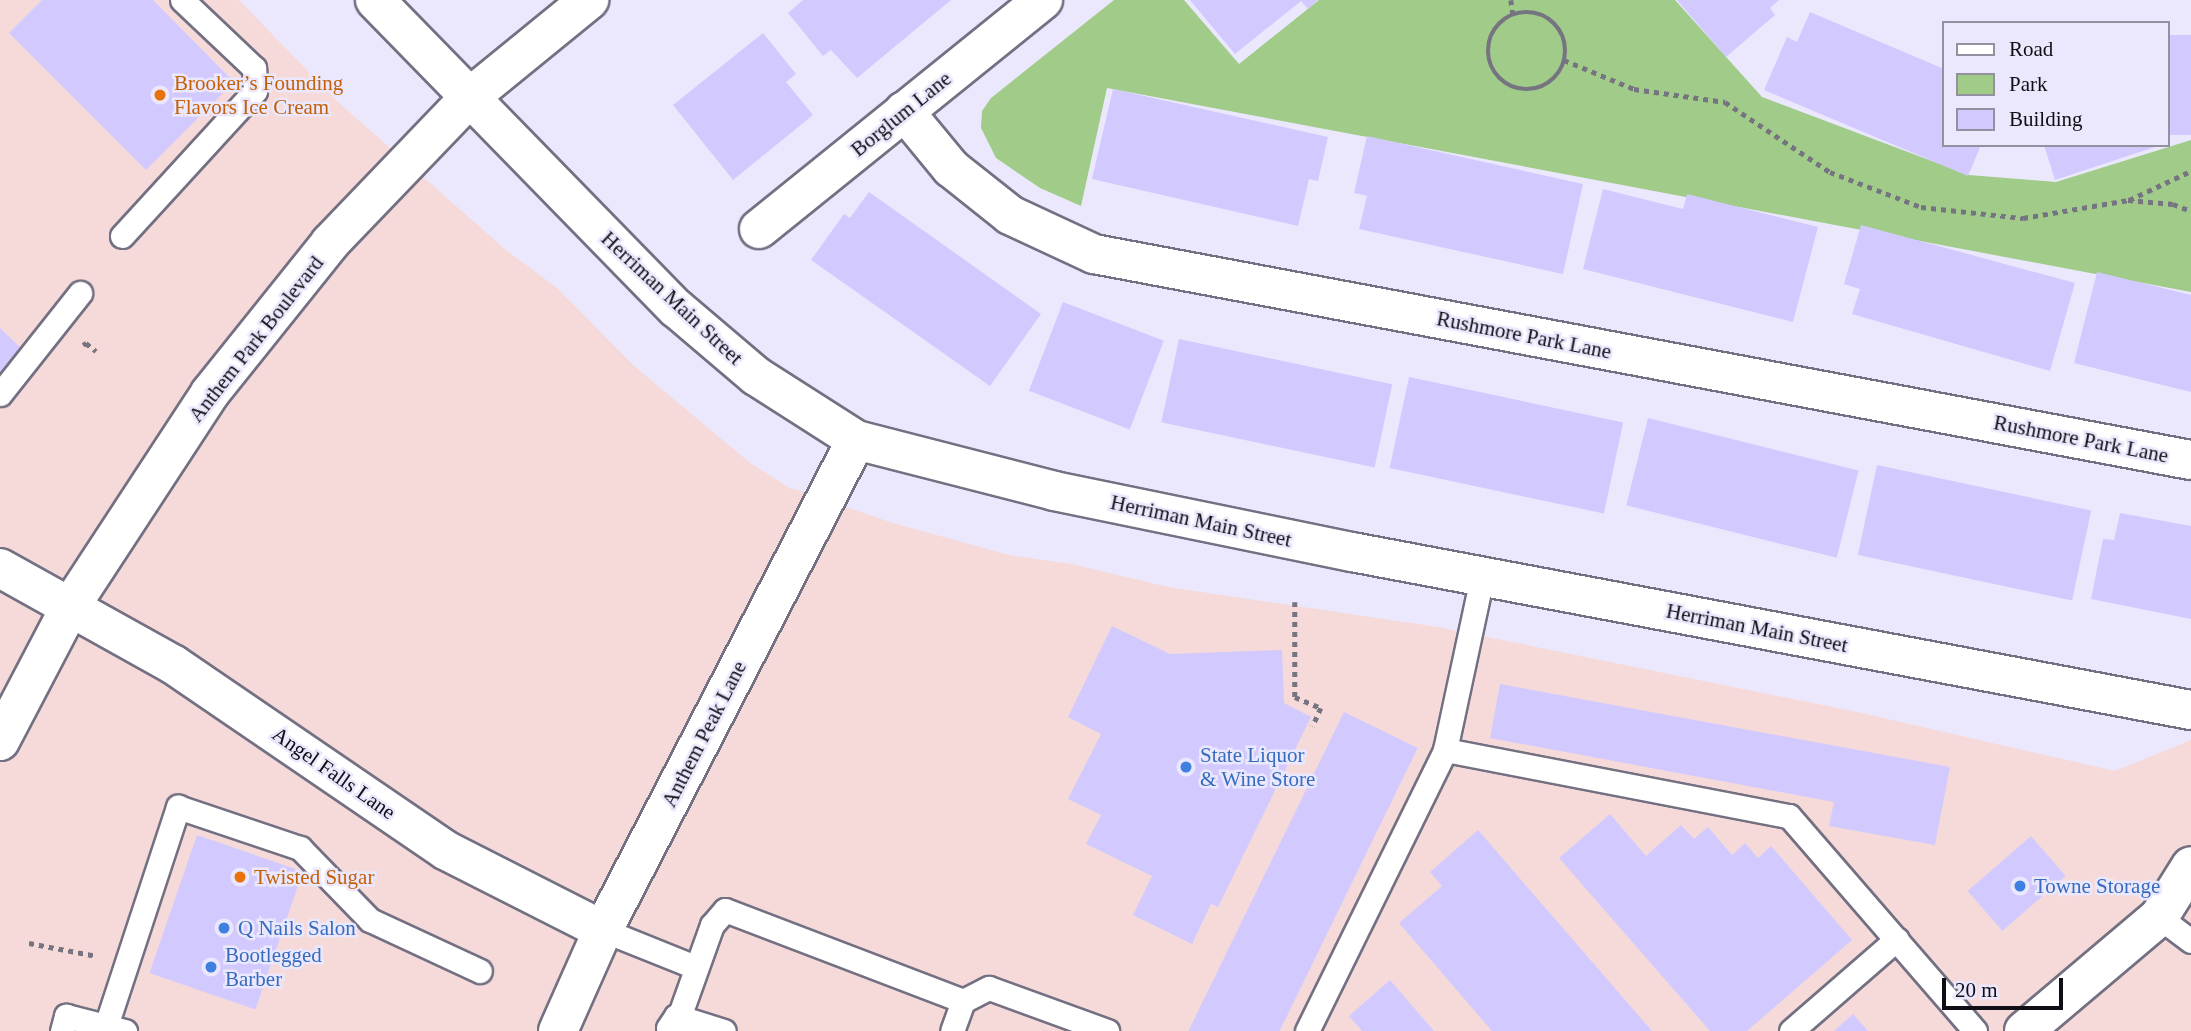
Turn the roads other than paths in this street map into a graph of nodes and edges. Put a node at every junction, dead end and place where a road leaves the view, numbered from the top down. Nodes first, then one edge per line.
1 (182, 0) edge
2 (376, 0) edge
3 (589, 0) edge
4 (1043, 0) edge
5 (470, 97) junction
6 (904, 111) junction
7 (759, 229) dead end
8 (122, 236) dead end
9 (80, 293) dead end
10 (0, 394) edge
11 (856, 440) junction
12 (2191, 460) edge
13 (0, 568) edge
14 (1482, 577) junction
15 (70, 607) junction
16 (2191, 710) edge
17 (0, 741) edge
18 (1445, 750) junction
19 (2191, 866) edge
20 (2159, 917) junction
21 (603, 930) junction
22 (1896, 939) junction
23 (2191, 941) edge
24 (695, 967) junction
25 (480, 971) dead end
26 (963, 1001) junction
27 (672, 1026) edge
28 (115, 1028) edge
29 (62, 1031) edge
30 (558, 1031) edge
31 (724, 1031) edge
32 (952, 1031) edge
33 (1107, 1031) edge
34 (1307, 1031) edge
35 (1791, 1031) edge
36 (1975, 1031) edge
37 (2024, 1031) edge

1 - 8 lane
2 - 5 street, Herriman Main Street
3 - 5 street, Anthem Park Boulevard
4 - 6 street, Borglum Lane
5 - 11 street, Herriman Main Street
5 - 15 street, Anthem Park Boulevard
6 - 7 street, Borglum Lane
6 - 12 street, Rushmore Park Lane
9 - 10 lane
11 - 14 street, Herriman Main Street
11 - 21 street, Anthem Peak Lane
13 - 15 street, Angel Falls Lane
14 - 16 street, Herriman Main Street
14 - 18 lane
15 - 17 street, Anthem Park Boulevard
15 - 21 street, Angel Falls Lane
18 - 22 lane
18 - 34 lane
19 - 20 street
20 - 23 lane
20 - 37 street
21 - 24 lane
21 - 30 street, Anthem Peak Lane
22 - 35 lane
22 - 36 lane
24 - 26 lane
24 - 27 lane
25 - 28 lane
26 - 32 lane
26 - 33 lane
27 - 31 lane
28 - 29 lane

